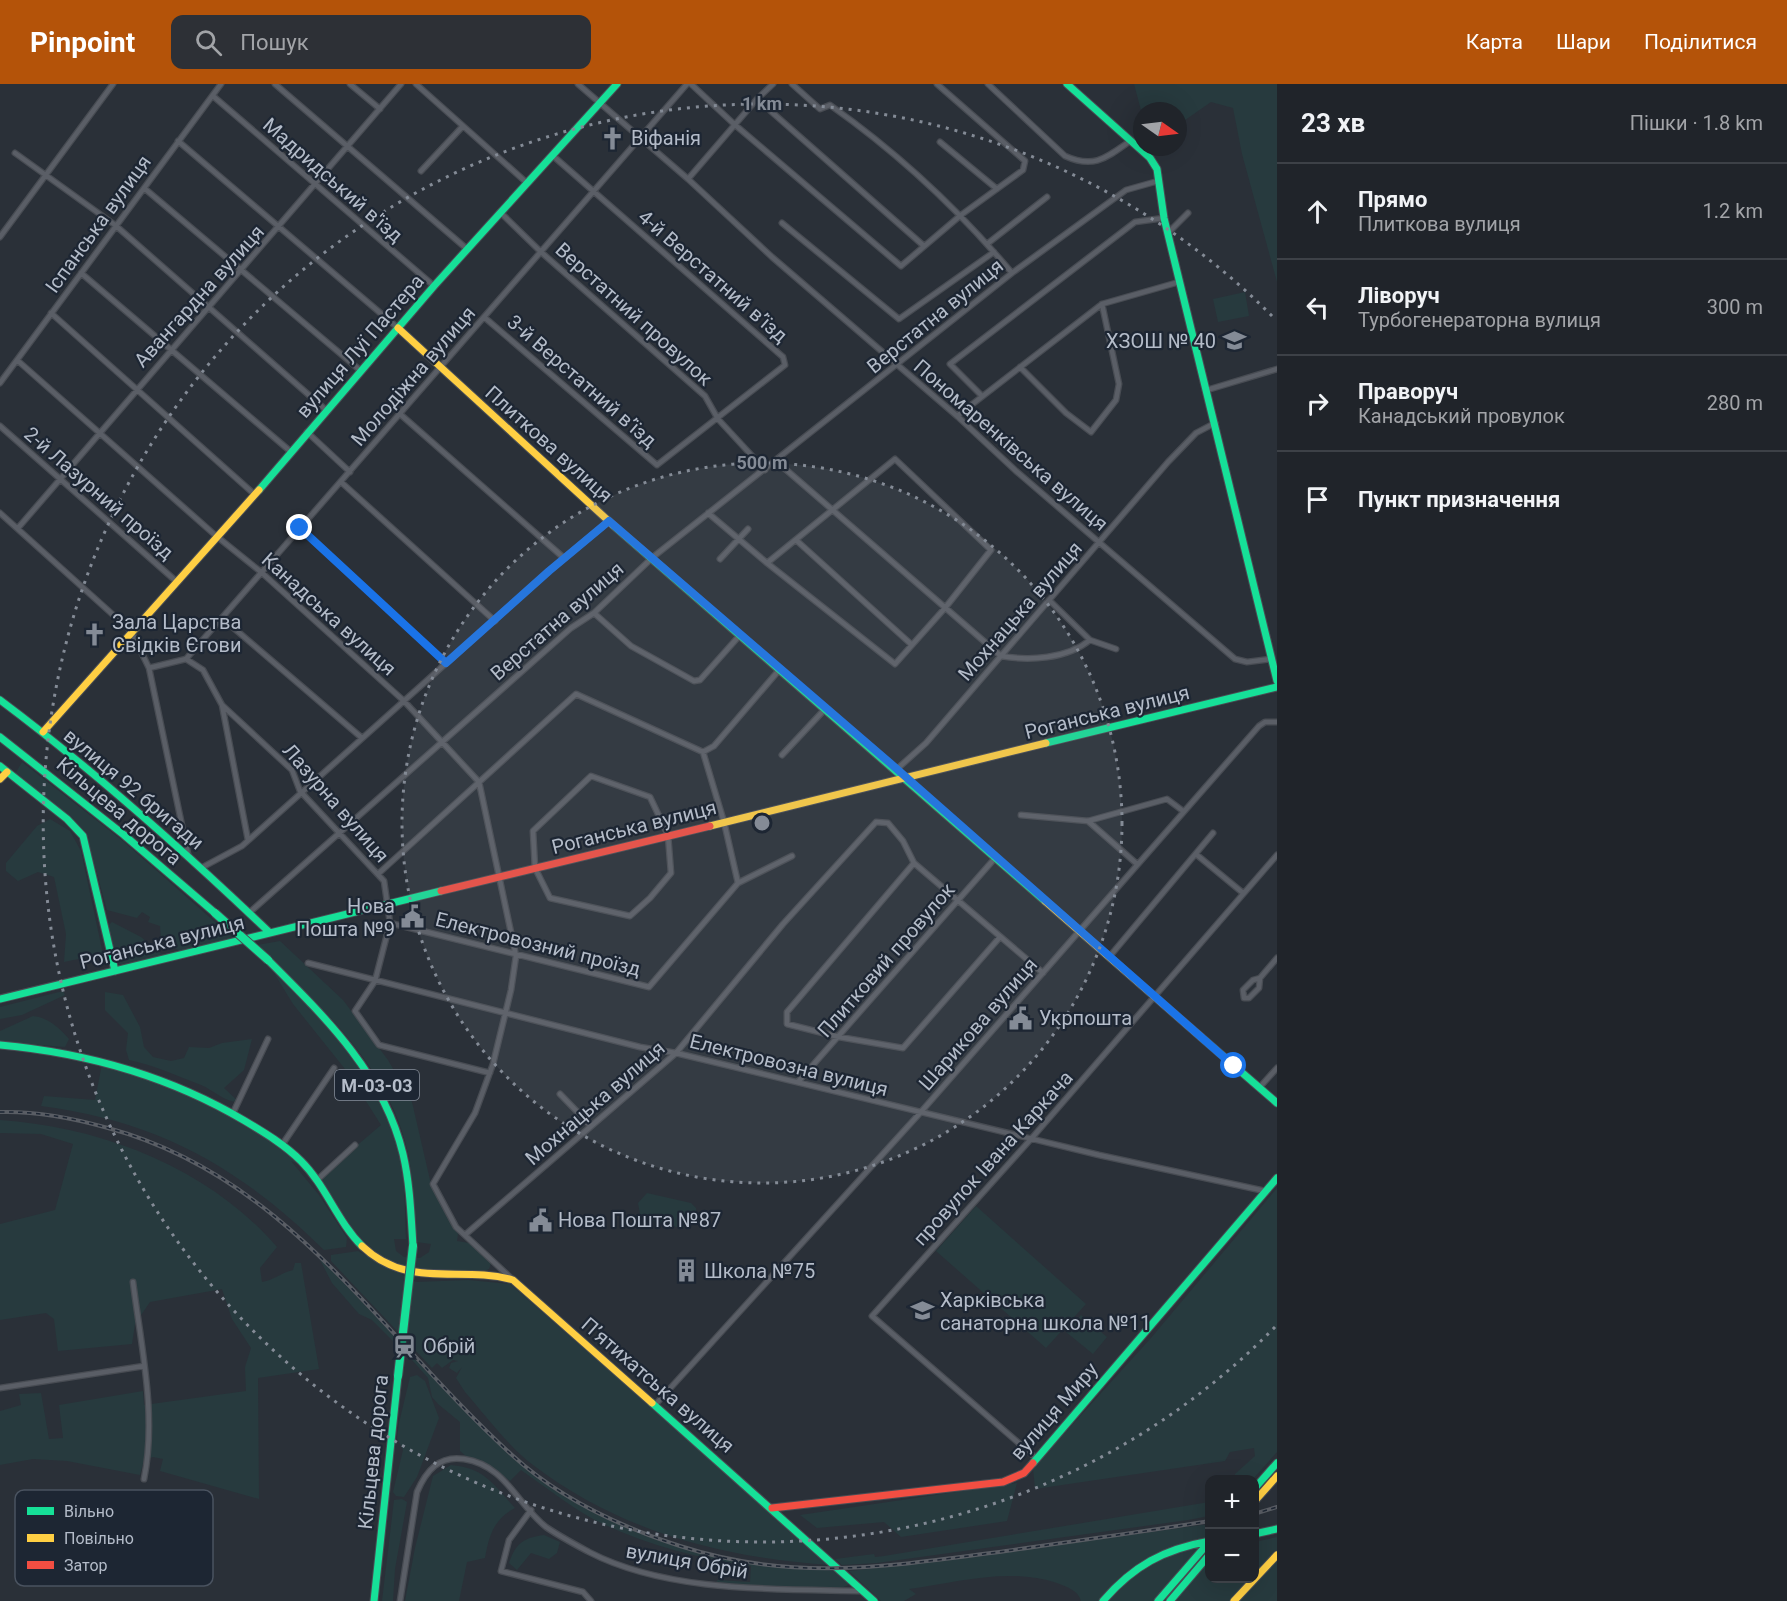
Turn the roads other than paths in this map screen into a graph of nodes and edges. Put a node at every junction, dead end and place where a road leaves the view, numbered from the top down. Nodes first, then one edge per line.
1 (113, 84) edge
2 (221, 84) edge
3 (275, 84) edge
4 (351, 84) edge
5 (402, 84) edge
6 (416, 84) edge
7 (578, 84) edge
8 (617, 84) edge
9 (689, 84) edge
10 (773, 84) edge
11 (792, 84) edge
12 (937, 84) edge
13 (988, 84) edge
14 (1066, 84) edge
15 (213, 96) junction
16 (757, 99) junction
17 (600, 103) junction
18 (380, 109) junction
19 (734, 124) junction
20 (463, 126) junction
21 (639, 136) junction
22 (178, 141) junction
23 (1130, 141) junction
24 (940, 142) dead end
25 (350, 146) junction
26 (15, 153) dead end
27 (552, 155) junction
28 (421, 171) dead end
29 (45, 175) junction
30 (688, 179) junction
31 (1158, 181) junction
32 (527, 183) junction
33 (316, 186) junction
34 (144, 188) junction
35 (997, 189) junction
36 (594, 192) junction
37 (1047, 197) dead end
38 (500, 212) junction
39 (1188, 213) dead end
40 (961, 215) junction
41 (1164, 218) junction
42 (782, 223) dead end
43 (115, 225) junction
44 (279, 228) junction
45 (1168, 233) junction
46 (0, 237) edge
47 (987, 244) junction
48 (924, 246) junction
49 (467, 249) junction
50 (541, 252) junction
51 (994, 252) junction
52 (242, 270) junction
53 (81, 273) junction
54 (1012, 273) junction
55 (1179, 282) junction
56 (434, 286) junction
57 (1102, 304) junction
58 (208, 308) junction
59 (51, 313) junction
60 (484, 317) junction
61 (398, 328) junction
62 (171, 350) junction
63 (17, 360) junction
64 (898, 365) junction
65 (440, 366) junction
66 (1020, 367) junction
67 (1277, 369) edge
68 (361, 371) junction
69 (0, 383) edge
70 (136, 390) junction
71 (1207, 390) junction
72 (981, 395) junction
73 (327, 410) junction
74 (400, 414) junction
75 (957, 416) junction
76 (718, 419) junction
77 (1215, 423) junction
78 (0, 426) edge
79 (100, 431) junction
80 (307, 432) junction
81 (291, 451) junction
82 (776, 461) junction
83 (765, 470) junction
84 (350, 472) junction
85 (59, 478) junction
86 (341, 482) junction
87 (254, 494) junction
88 (832, 512) junction
89 (0, 513) edge
90 (708, 513) junction
91 (609, 521) junction
92 (18, 528) junction
93 (300, 528) junction
94 (748, 529) dead end
95 (217, 538) junction
96 (738, 538) junction
97 (796, 540) junction
98 (1099, 543) junction
99 (652, 557) junction
100 (564, 558) junction
101 (720, 559) dead end
102 (767, 563) junction
103 (261, 572) junction
104 (177, 582) junction
105 (1049, 600) junction
106 (945, 608) junction
107 (594, 613) junction
108 (222, 618) junction
109 (495, 621) junction
110 (131, 631) junction
111 (740, 635) junction
112 (1090, 640) junction
113 (912, 645) junction
114 (1116, 649) dead end
115 (1001, 656) junction
116 (186, 659) junction
117 (1271, 659) junction
118 (446, 663) junction
119 (149, 668) junction
120 (781, 669) junction
121 (1277, 681) edge
122 (1277, 687) edge
123 (0, 700) edge
124 (404, 702) junction
125 (222, 705) junction
126 (826, 708) junction
127 (1277, 722) edge
128 (43, 732) junction
129 (0, 737) edge
130 (362, 738) junction
131 (442, 741) junction
132 (703, 752) junction
133 (782, 755) dead end
134 (3, 769) edge
135 (897, 769) junction
136 (906, 777) junction
137 (0, 779) edge
138 (479, 783) junction
139 (300, 791) junction
140 (1183, 811) junction
141 (1021, 815) dead end
142 (1088, 821) junction
143 (724, 822) junction
144 (339, 833) junction
145 (1213, 833) dead end
146 (668, 835) junction
147 (248, 840) junction
148 (1197, 855) junction
149 (1277, 855) edge
150 (189, 856) junction
151 (792, 856) dead end
152 (996, 857) junction
153 (914, 863) junction
154 (1137, 864) junction
155 (201, 867) junction
156 (535, 868) junction
157 (378, 874) junction
158 (500, 876) junction
159 (738, 883) junction
160 (1243, 893) junction
161 (959, 899) junction
162 (388, 904) junction
163 (250, 912) junction
164 (390, 923) junction
165 (1079, 929) junction
166 (269, 932) junction
167 (1000, 937) junction
168 (516, 956) junction
169 (1110, 956) junction
170 (1277, 958) edge
171 (308, 963) dead end
172 (115, 971) junction
173 (1043, 973) junction
174 (1260, 978) junction
175 (375, 981) junction
176 (1154, 997) junction
177 (0, 999) edge
178 (506, 1014) junction
179 (839, 1037) junction
180 (268, 1039) dead end
181 (0, 1045) edge
182 (676, 1053) junction
183 (334, 1068) dead end
184 (1277, 1068) edge
185 (490, 1073) junction
186 (798, 1082) junction
187 (1259, 1088) junction
188 (561, 1094) dead end
189 (1277, 1103) edge
190 (233, 1113) junction
191 (920, 1113) junction
192 (591, 1126) junction
193 (1031, 1139) junction
194 (282, 1145) junction
195 (355, 1145) dead end
196 (1277, 1178) edge
197 (317, 1180) junction
198 (1265, 1191) junction
199 (466, 1234) junction
200 (513, 1280) junction
201 (133, 1282) dead end
202 (144, 1366) junction
203 (0, 1388) edge
204 (655, 1405) junction
205 (1036, 1458) junction
206 (1277, 1463) edge
207 (1277, 1476) edge
208 (144, 1479) dead end
209 (1259, 1483) edge
210 (1259, 1496) edge
211 (772, 1508) junction
212 (531, 1510) junction
213 (1277, 1529) edge
214 (1259, 1533) edge
215 (1205, 1542) edge
216 (1205, 1547) edge
217 (1277, 1555) edge
218 (1205, 1558) edge
219 (1188, 1575) junction
220 (863, 1591) junction
221 (374, 1601) edge
222 (400, 1601) edge
223 (591, 1601) edge
224 (874, 1601) edge
225 (1103, 1601) edge
226 (1158, 1601) edge
227 (1170, 1601) edge
228 (1178, 1601) edge
229 (1234, 1601) edge

1 - 29 street
2 - 15 street, Іспанська вулиця
3 - 25 street
4 - 18 street
5 - 18 street, Авангардна вулиця
6 - 20 street
7 - 17 street, Пономаренківська вулиця
8 - 17 main road, вулиця Луї Пастера
9 - 19 street
9 - 21 street, Молодіжна вулиця
10 - 16 street
11 - 40 street
12 - 35 street
13 - 23 street
14 - 23 main road
15 - 22 street, Іспанська вулиця
15 - 33 street, Мадридський в'їзд
16 - 19 street
16 - 48 street
17 - 21 street, Пономаренківська вулиця
17 - 27 main road, вулиця Луї Пастера
18 - 25 street, Авангардна вулиця
19 - 30 street
19 - 48 street
20 - 28 street
20 - 32 street
21 - 30 street, Пономаренківська вулиця
21 - 36 street, Молодіжна вулиця
22 - 34 street, Іспанська вулиця
22 - 44 street, Плиткова вулиця
23 - 31 main road
24 - 35 street
25 - 33 street, Авангардна вулиця
25 - 49 street
26 - 29 street
27 - 32 main road, вулиця Луї Пастера
27 - 36 street, 4-й Верстатний в’їзд
29 - 43 street
29 - 46 street
30 - 64 street, Пономаренківська вулиця
31 - 41 main road
31 - 54 street, Верстатна вулиця
32 - 38 main road, вулиця Луї Пастера
33 - 44 street, Авангардна вулиця
33 - 56 street, Мадридський в'їзд
34 - 43 street, Іспанська вулиця
34 - 52 street
35 - 40 street
36 - 50 street, Молодіжна вулиця
36 - 76 street, 4-й Верстатний в’їзд
37 - 47 street
38 - 49 main road, вулиця Луї Пастера
38 - 50 street, Верстатний провулок
39 - 45 street
40 - 47 street
40 - 48 street
41 - 45 main road
41 - 72 street
42 - 51 street
43 - 53 street, Іспанська вулиця
43 - 58 street
44 - 52 street, Авангардна вулиця
44 - 61 street, Плиткова вулиця
45 - 55 main road
47 - 51 street
49 - 56 main road, вулиця Луї Пастера
50 - 60 street, Молодіжна вулиця
50 - 76 street, Верстатний провулок
51 - 54 street
52 - 58 street, Авангардна вулиця
52 - 68 street
53 - 59 street, Іспанська вулиця
53 - 62 street
54 - 64 street, Верстатна вулиця
55 - 57 street
55 - 71 main road
56 - 61 main road, вулиця Луї Пастера
57 - 66 street
57 - 66 street
58 - 62 street, Авангардна вулиця
58 - 73 street
59 - 63 street, Іспанська вулиця
59 - 70 street
60 - 65 street, Молодіжна вулиця
60 - 76 street, 3-й Верстатний в’їзд
61 - 65 main road, Плиткова вулиця
61 - 68 main road, вулиця Луї Пастера
62 - 70 street, Авангардна вулиця
62 - 81 street
63 - 69 street, Іспанська вулиця
63 - 79 street, Канадська вулиця
64 - 75 street, Пономаренківська вулиця
64 - 82 street, Верстатна вулиця
65 - 74 street, Молодіжна вулиця
65 - 91 main road, Плиткова вулиця
66 - 72 street
67 - 71 street
68 - 73 main road, вулиця Луї Пастера
70 - 79 street, Авангардна вулиця
70 - 87 street
71 - 77 main road
72 - 75 street
73 - 80 main road, вулиця Луї Пастера
74 - 84 street, Молодіжна вулиця
74 - 100 street
75 - 98 street, Пономаренківська вулиця
76 - 83 street, Верстатний провулок
77 - 98 street, Мохнацька вулиця
77 - 117 main road
78 - 85 street, 2-й Лазурний проїзд
79 - 85 street, Авангардна вулиця
79 - 95 street, Канадська вулиця
80 - 81 main road, вулиця Луї Пастера
80 - 84 street
81 - 87 main road, вулиця Луї Пастера
82 - 83 street, Верстатна вулиця
82 - 88 street
83 - 90 street, Верстатна вулиця
84 - 86 street, Молодіжна вулиця
85 - 92 street, Авангардна вулиця
85 - 104 street, 2-й Лазурний проїзд
86 - 93 street, Молодіжна вулиця
86 - 109 street
87 - 95 main road, вулиця Луї Пастера
88 - 97 street
88 - 106 street
88 - 106 street
89 - 92 street
90 - 96 street
90 - 99 street, Верстатна вулиця
91 - 99 main road, Плиткова вулиця
91 - 100 street
92 - 110 street
93 - 103 street, Молодіжна вулиця
93 - 118 street
94 - 96 street
95 - 103 street, Канадська вулиця
95 - 104 main road, вулиця Луї Пастера
96 - 101 street
96 - 102 street
97 - 102 street
97 - 113 street
98 - 105 street, Мохнацька вулиця
98 - 117 street, Пономаренківська вулиця
99 - 107 street, Верстатна вулиця
99 - 111 main road, Плиткова вулиця
100 - 109 street
102 - 113 street
103 - 108 street, Молодіжна вулиця
103 - 124 street, Канадська вулиця
104 - 110 main road, вулиця Луї Пастера
105 - 112 street
105 - 115 street, Мохнацька вулиця
106 - 113 street
106 - 115 street
107 - 111 street
107 - 131 street, Верстатна вулиця
108 - 116 street, Молодіжна вулиця
108 - 130 street
109 - 118 street
110 - 119 street
110 - 128 main road, вулиця Луї Пастера
111 - 120 main road, Плиткова вулиця
112 - 114 street
112 - 115 street
115 - 135 street, Мохнацька вулиця
116 - 119 street
116 - 125 street, Лазурна вулиця
117 - 121 main road
118 - 124 street
119 - 150 street
120 - 126 main road, Плиткова вулиця
120 - 132 street
122 - 136 main road, Роганська вулиця
123 - 128 main road, вулиця 92 бригади
124 - 130 street
124 - 131 street, Канадська вулиця
125 - 139 street, Лазурна вулиця
125 - 147 street, Лазурна вулиця
126 - 133 street
126 - 135 main road, Плиткова вулиця
127 - 140 street, Шарикова вулиця
128 - 150 main road, вулиця 92 бригади
129 - 221 main road, Кільцева дорога / М-03-03, bridge
130 - 139 street
131 - 138 street, Канадська вулиця
131 - 144 street, Верстатна вулиця
132 - 138 street
132 - 143 street
134 - 137 main road
134 - 172 main road
135 - 136 main road, Плиткова вулиця
136 - 143 main road, Роганська вулиця
136 - 152 main road, Плиткова вулиця
138 - 157 street
138 - 158 street, Канадська вулиця
139 - 144 street, Лазурна вулиця
139 - 147 street
140 - 142 street
140 - 154 street, Шарикова вулиця
141 - 142 street
142 - 154 street
143 - 146 main road, Роганська вулиця
143 - 159 street
144 - 157 street, Лазурна вулиця
144 - 163 street, Верстатна вулиця
145 - 148 street
146 - 156 main road, Роганська вулиця
146 - 156 street
146 - 156 street
147 - 155 street
148 - 160 street
148 - 169 street
149 - 160 street, провулок Івана Каркача
150 - 155 main road, вулиця 92 бригади
151 - 159 street
152 - 161 street, Плитковий провулок
152 - 165 main road, Плиткова вулиця
153 - 161 street
153 - 179 street
153 - 182 street, Мохнацька вулиця
154 - 165 street, Шарикова вулиця
155 - 163 main road, вулиця 92 бригади
156 - 158 main road, Роганська вулиця
157 - 162 street, Лазурна вулиця
158 - 162 main road, Роганська вулиця
158 - 168 street, Канадська вулиця
159 - 168 street, Електровозний проїзд
160 - 176 street, провулок Івана Каркача
161 - 167 street
161 - 179 street, Плитковий провулок
162 - 164 street, Лазурна вулиця
162 - 166 main road, Роганська вулиця
163 - 166 main road, вулиця 92 бригади
164 - 168 street, Електровозний проїзд
164 - 175 street
165 - 169 main road, Плиткова вулиця
165 - 173 street, Шарикова вулиця
166 - 172 main road, Роганська вулиця
167 - 173 street
167 - 179 street
168 - 178 street
169 - 176 main road, Плиткова вулиця
170 - 174 street
171 - 175 street, Електровозна вулиця
172 - 177 main road, Роганська вулиця
173 - 191 street, Шарикова вулиця
174 - 174 street
175 - 178 street, Електровозна вулиця
175 - 185 street
176 - 187 main road, Плиткова вулиця
176 - 193 street, провулок Івана Каркача
178 - 182 street, Електровозна вулиця
178 - 185 street
179 - 186 street, Плитковий провулок
180 - 190 street
181 - 190 main road
182 - 186 street, Електровозна вулиця
182 - 192 street, Мохнацька вулиця
183 - 194 street
184 - 187 street
185 - 199 street, П’ятихатська вулиця
186 - 191 street, Електровозна вулиця
187 - 189 main road, Плиткова вулиця
188 - 192 street
190 - 194 main road
191 - 193 street, Електровозна вулиця
191 - 204 street, Шарикова вулиця
192 - 199 street, Мохнацька вулиця
193 - 198 street, Електровозна вулиця
193 - 205 street, провулок Івана Каркача
194 - 197 main road
195 - 197 street
196 - 198 main road, вулиця Миру
197 - 200 main road
198 - 205 main road, вулиця Миру
199 - 200 street, П’ятихатська вулиця
200 - 204 main road, П’ятихатська вулиця
201 - 202 street
202 - 203 street
202 - 208 street
204 - 211 main road, П’ятихатська вулиця
205 - 211 main road, вулиця Миру
206 - 209 main road
207 - 210 main road
211 - 220 main road, П’ятихатська вулиця
212 - 220 street, вулиця Обрій
212 - 222 street, вулиця Обрій
212 - 223 street
213 - 214 main road
215 - 225 main road
216 - 219 main road
217 - 229 main road
218 - 219 main road
219 - 226 main road
219 - 227 main road
219 - 228 main road
220 - 224 main road, П’ятихатська вулиця

